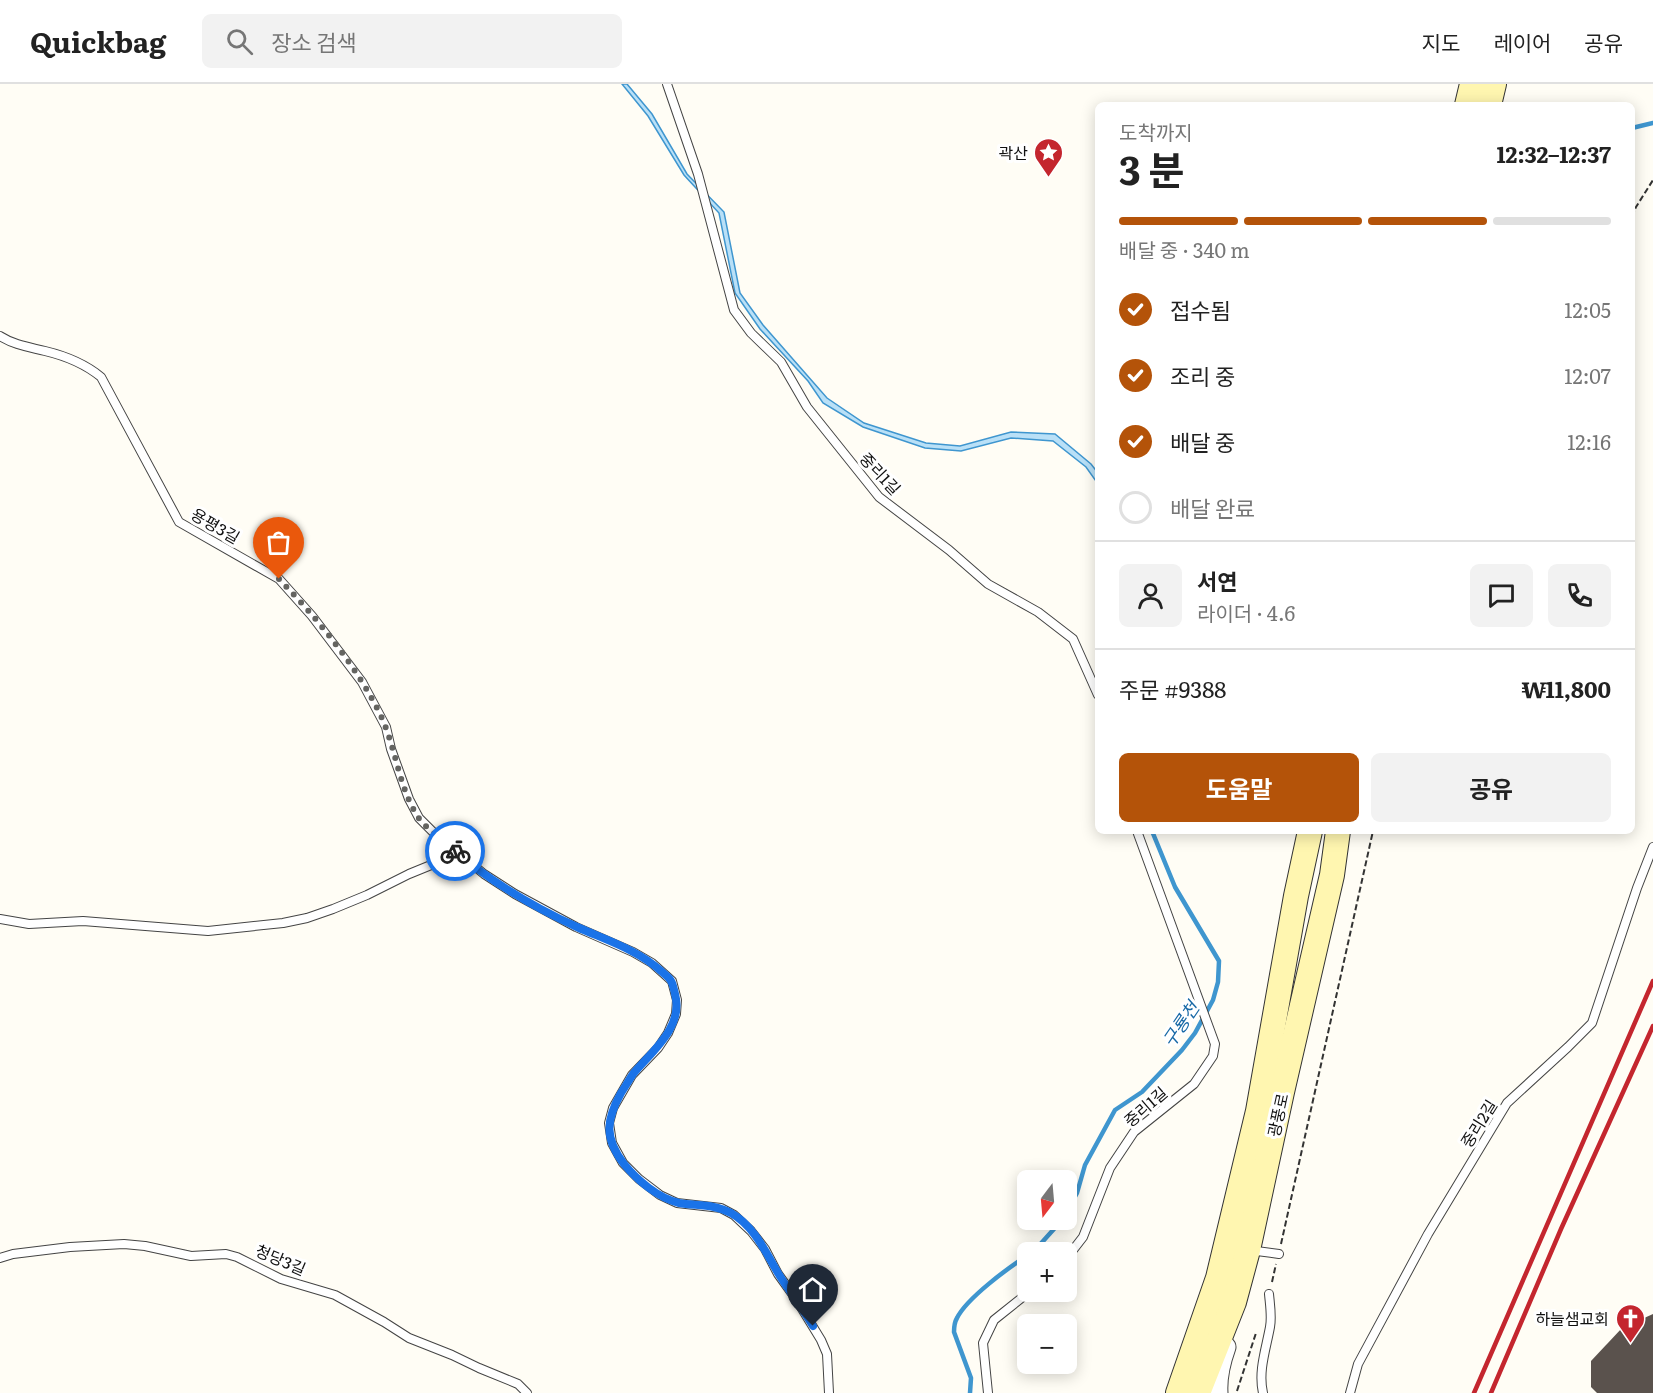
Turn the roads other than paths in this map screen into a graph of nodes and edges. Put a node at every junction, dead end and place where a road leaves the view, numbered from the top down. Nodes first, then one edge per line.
1 (667, 84) edge
2 (1472, 84) edge
3 (1494, 84) edge
4 (1468, 102) edge
5 (1490, 102) edge
6 (0, 336) edge
7 (1095, 689) edge
8 (1138, 834) edge
9 (1309, 834) edge
10 (1338, 834) edge
11 (1653, 847) edge
12 (458, 854) junction
13 (0, 919) edge
14 (1077, 1245) edge
15 (1248, 1250) junction
16 (1279, 1254) road end
17 (0, 1258) edge
18 (1269, 1294) road end
19 (1017, 1302) edge
20 (1234, 1302) junction
21 (1227, 1392) edge
22 (527, 1393) edge
23 (829, 1393) edge
24 (988, 1393) edge
25 (1178, 1393) edge
26 (1198, 1393) edge
27 (1263, 1393) edge
28 (1350, 1393) edge

1 - 7 lane, 중리1길
2 - 4 main road
3 - 5 main road
6 - 12 lane, 용평3길
8 - 14 lane, 중리1길
9 - 25 main road, 광풍로
10 - 15 main road, 광풍로
11 - 28 lane, 중리2길
12 - 13 lane
12 - 23 lane, 용평3길
15 - 16 lane
15 - 20 main road, 광풍로
17 - 22 lane, 청당3길
18 - 27 lane
19 - 24 lane
20 - 21 street
20 - 26 main road, 광풍로

